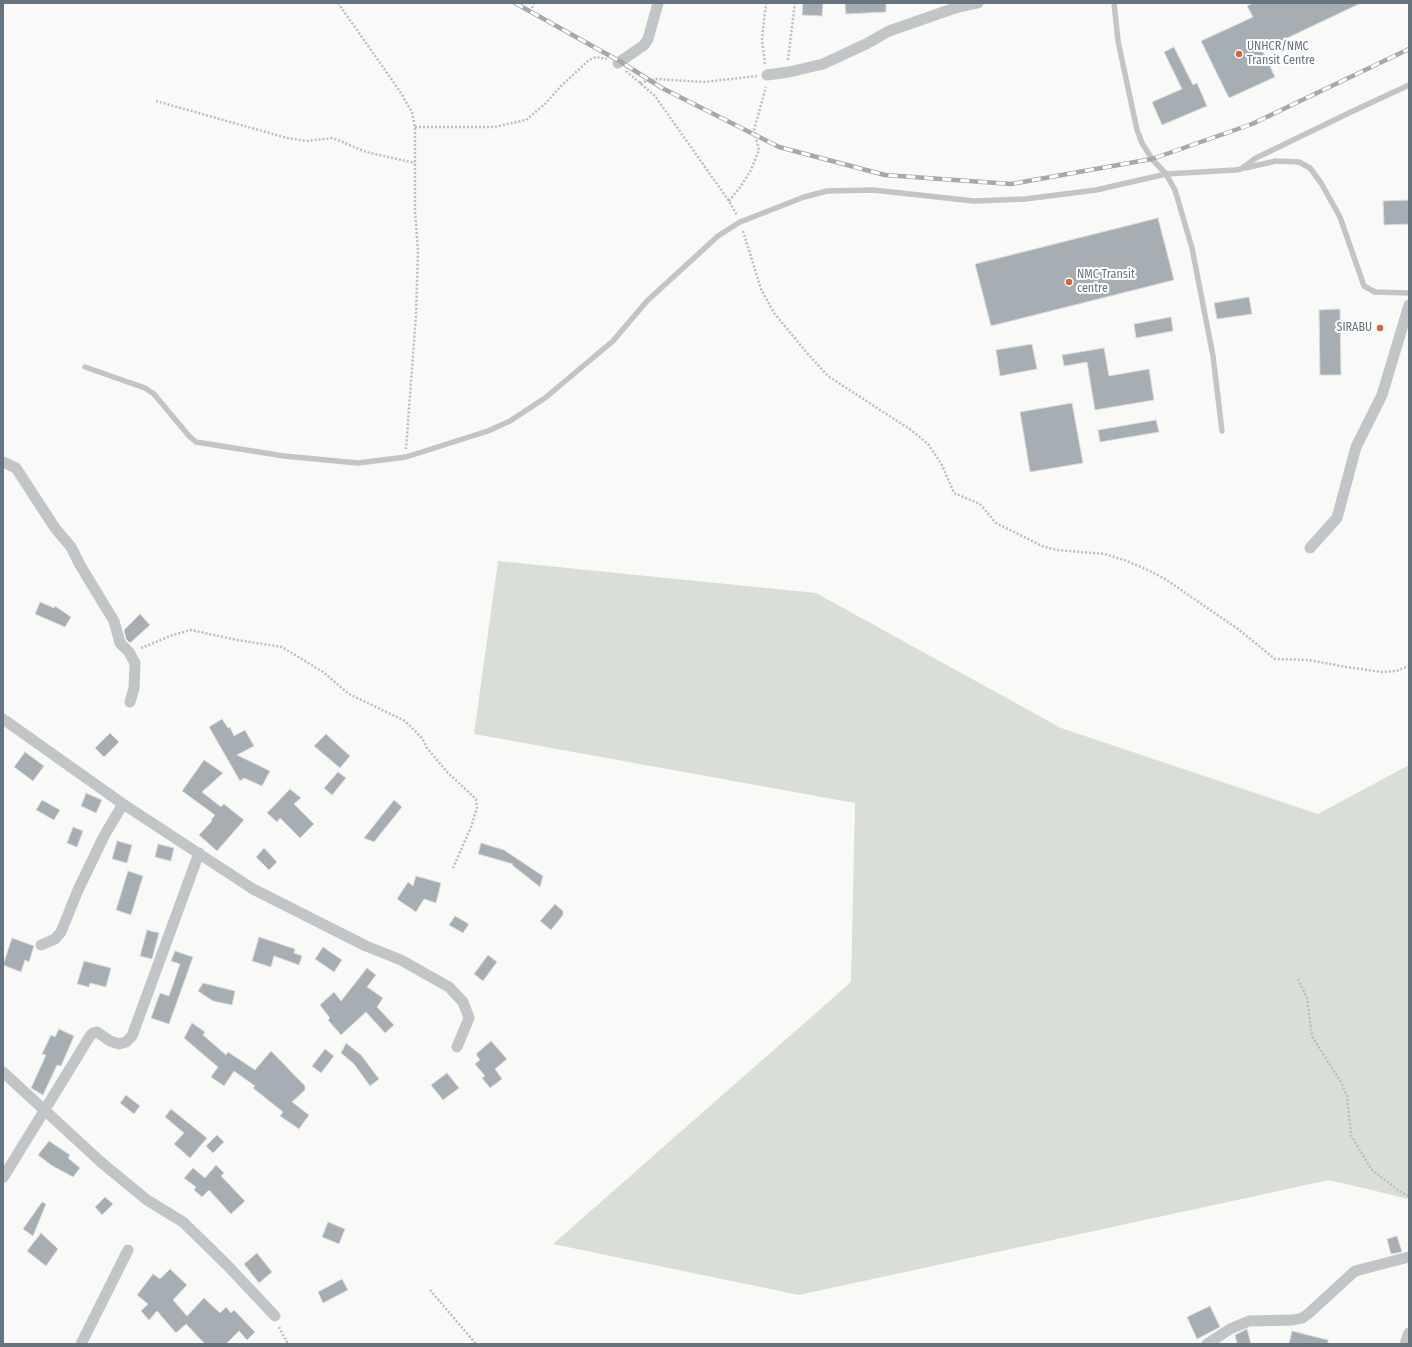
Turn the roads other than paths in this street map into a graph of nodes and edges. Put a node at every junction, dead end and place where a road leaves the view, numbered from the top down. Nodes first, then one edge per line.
1 (658, 3) edge
2 (978, 3) edge
3 (1114, 3) edge
4 (618, 63) road end
5 (767, 75) road end
6 (1409, 86) edge
7 (1241, 169) junction
8 (1166, 174) junction
9 (1409, 293) edge
10 (1409, 305) edge
11 (85, 367) dead end
12 (1222, 431) dead end
13 (3, 462) edge
14 (1310, 548) dead end
15 (130, 702) dead end
16 (3, 719) edge
17 (123, 804) junction
18 (198, 853) junction
19 (41, 945) dead end
20 (457, 1047) dead end
21 (3, 1072) edge
22 (45, 1111) junction
23 (3, 1178) edge
24 (128, 1250) dead end
25 (1409, 1257) edge
26 (275, 1316) road end
27 (1409, 1333) edge
28 (80, 1344) edge
29 (1207, 1344) edge
30 (1405, 1344) edge

1 - 4 street
2 - 5 street
3 - 8 lane
6 - 7 lane
7 - 8 lane
7 - 9 lane
8 - 11 lane
8 - 12 lane
10 - 14 street
13 - 15 street
16 - 17 street
17 - 18 street
17 - 19 street
18 - 20 street
18 - 22 street
21 - 22 street
22 - 23 street
22 - 26 street
24 - 28 street
25 - 29 street
27 - 30 street

